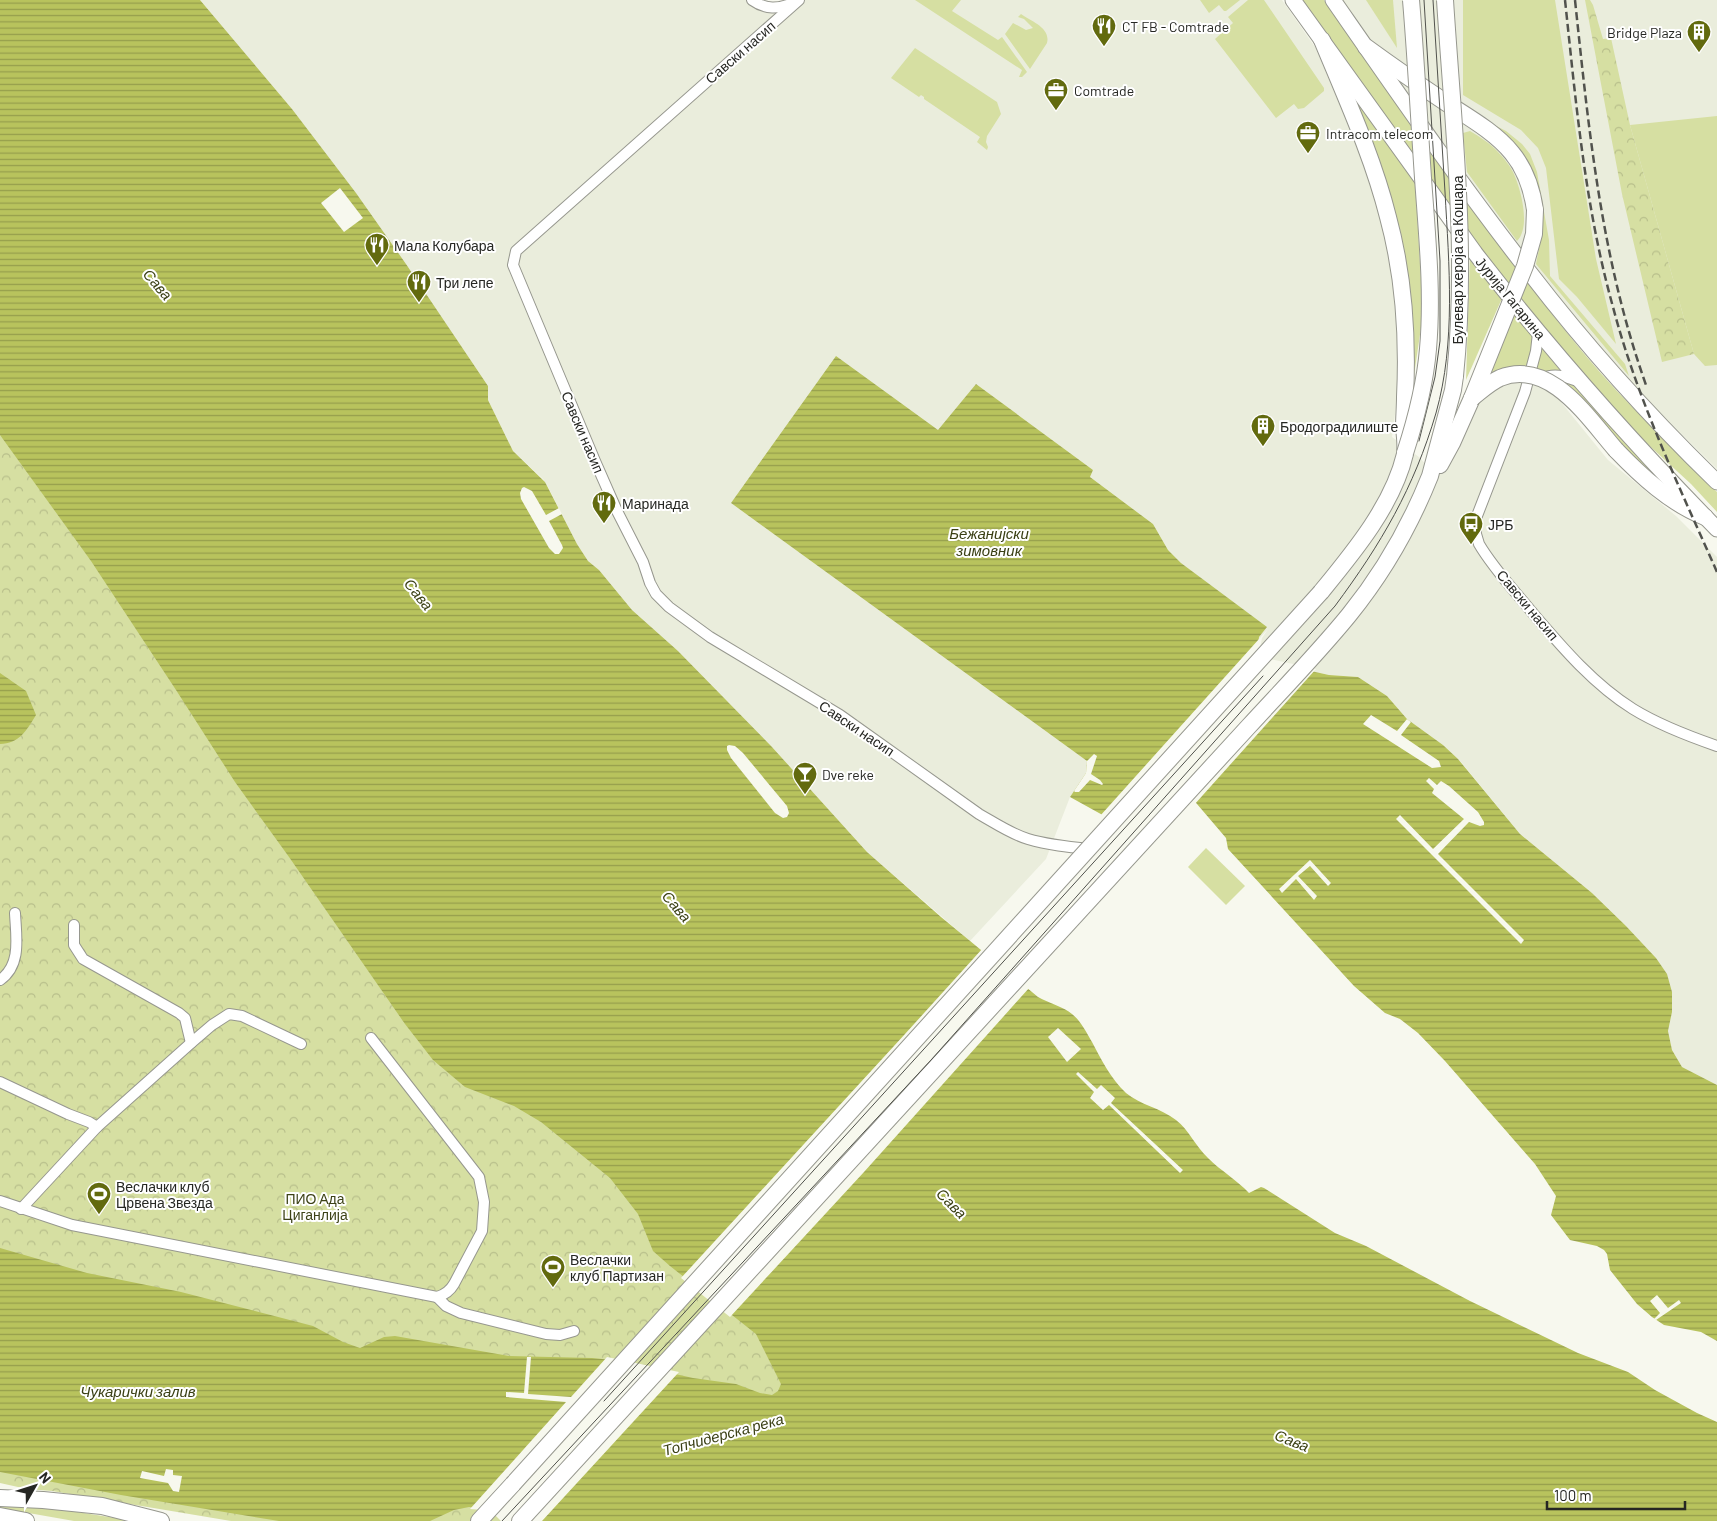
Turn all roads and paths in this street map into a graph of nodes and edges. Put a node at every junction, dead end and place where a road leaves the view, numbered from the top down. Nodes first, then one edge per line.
1 (752, 0) edge
2 (799, 0) edge
3 (1293, 0) edge
4 (1333, 0) edge
5 (1411, 0) edge
6 (1445, 0) edge
7 (1322, 40) junction
8 (1366, 47) junction
9 (1538, 333) junction
10 (1580, 383) junction
11 (1525, 392) junction
12 (1472, 398) junction
13 (1405, 453) junction
14 (1430, 476) junction
15 (1717, 482) edge
16 (1705, 517) junction
17 (1717, 529) edge
18 (1717, 746) edge
19 (1096, 850) dead end
20 (15, 913) dead end
21 (74, 925) dead end
22 (0, 980) edge
23 (371, 1038) dead end
24 (191, 1043) junction
25 (301, 1044) dead end
26 (0, 1082) edge
27 (97, 1127) junction
28 (0, 1201) edge
29 (22, 1209) junction
30 (437, 1297) junction
31 (574, 1331) dead end
32 (0, 1498) edge
33 (0, 1516) edge
34 (118, 1516) edge
35 (26, 1521) edge
36 (160, 1521) edge
37 (479, 1521) edge
38 (520, 1521) edge

1 - 2 street, Савски насип
2 - 19 street, Савски насип
3 - 7 main road, Јурија Гагарина
4 - 8 main road
5 - 13 main road, Булевар хероја са Кошара, bridge
6 - 14 main road, Булевар хероја са Кошара, bridge
7 - 9 main road, Јурија Гагарина
7 - 13 main road, bridge
8 - 12 main road, bridge
8 - 15 main road
9 - 10 main road, Јурија Гагарина
9 - 11 street, Савски насип
10 - 11 street
10 - 16 main road, Јурија Гагарина
11 - 18 street, Савски насип
12 - 14 main road
12 - 16 main road, bridge
13 - 37 main road, Булевар хероја са Кошара, bridge
14 - 38 main road, Булевар хероја са Кошара
16 - 17 main road, Јурија Гагарина
20 - 22 street
21 - 24 street
23 - 30 street
24 - 25 street
24 - 27 street
26 - 27 street
27 - 29 street
28 - 29 street
29 - 30 street
30 - 31 street
32 - 34 main road
33 - 35 main road
34 - 36 main road

